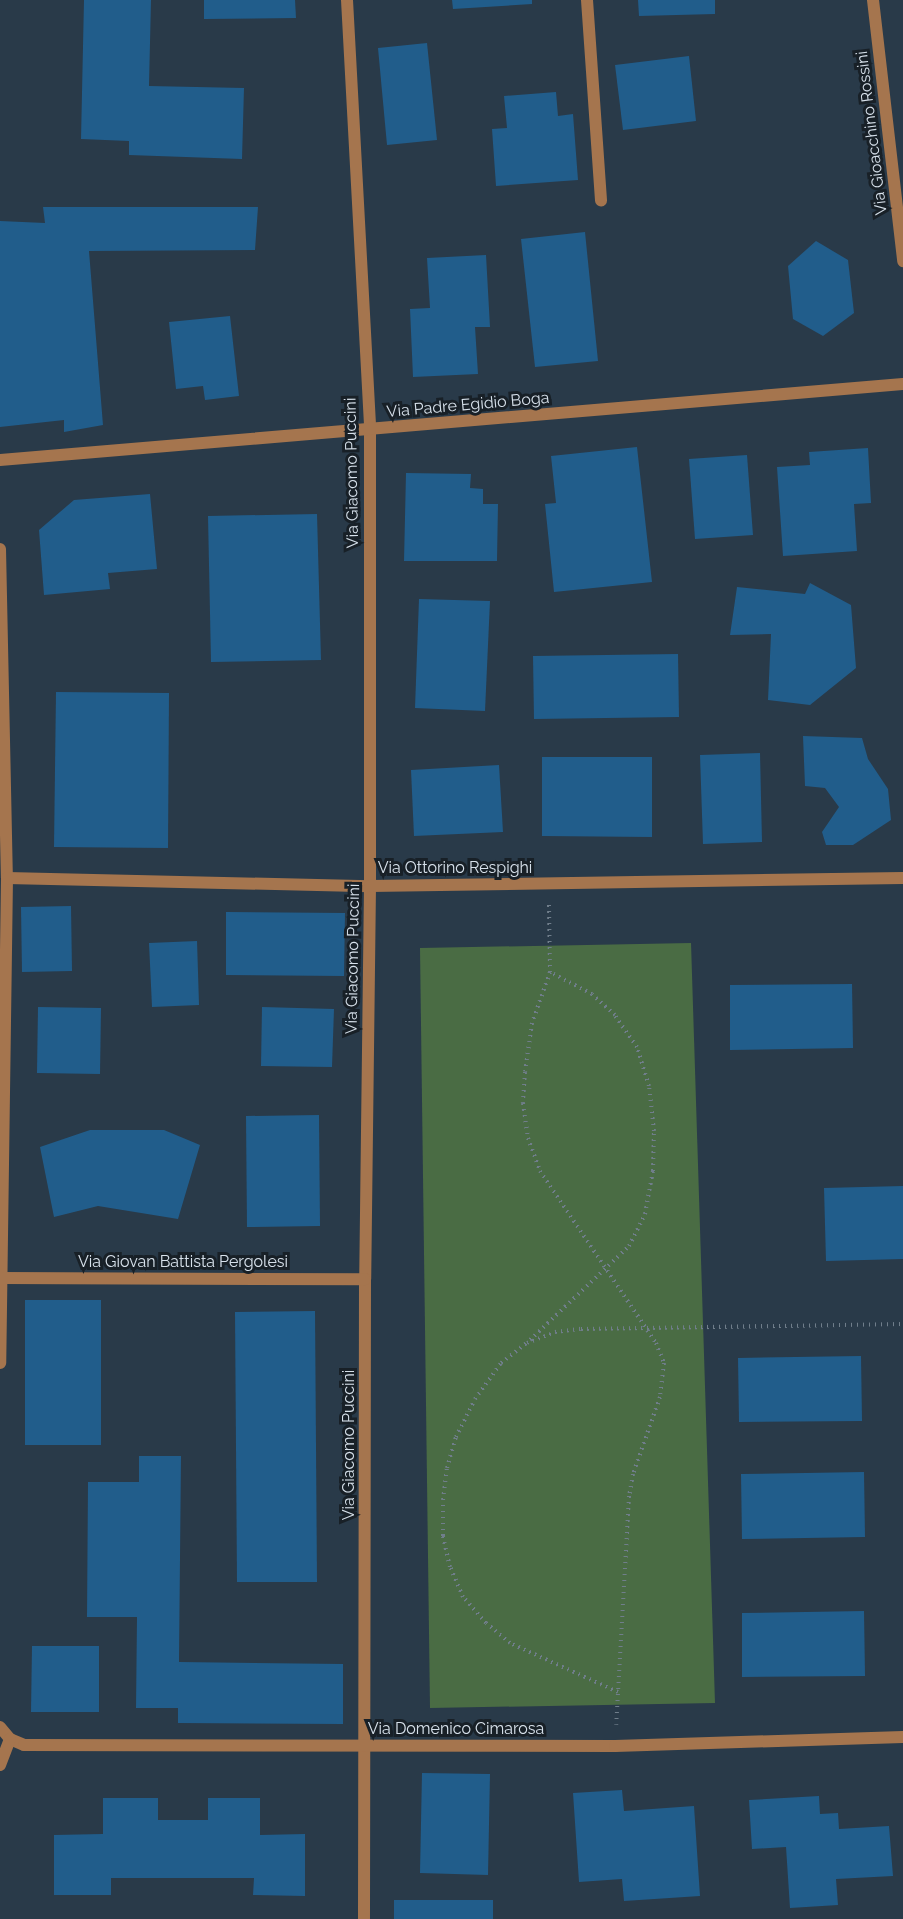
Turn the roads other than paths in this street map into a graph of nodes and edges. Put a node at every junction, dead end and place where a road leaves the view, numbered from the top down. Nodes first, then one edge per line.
1 (347, 0) edge
2 (587, 0) edge
3 (873, 0) edge
4 (601, 201) dead end
5 (903, 261) edge
6 (903, 384) edge
7 (370, 430) junction
8 (0, 460) edge
9 (0, 549) edge
10 (7, 878) junction
11 (903, 878) edge
12 (370, 886) junction
13 (2, 1278) junction
14 (365, 1279) junction
15 (0, 1363) edge
16 (0, 1727) edge
17 (903, 1737) edge
18 (10, 1739) junction
19 (365, 1744) junction
20 (0, 1765) edge
21 (364, 1919) edge

1 - 7 street, Via Giacomo Puccini
2 - 4 street
3 - 5 street, Via Gioacchino Rossini
6 - 7 street, Via Padre Egidio Boga
7 - 8 street, Via Padre Egidio Boga
7 - 12 street, Via Giacomo Puccini
9 - 10 street
10 - 12 street, Via Ottorino Respighi
10 - 13 street
11 - 12 street, Via Ottorino Respighi
12 - 14 street, Via Giacomo Puccini
13 - 14 street, Via Giovan Battista Pergolesi
13 - 15 street
14 - 19 street, Via Giacomo Puccini
16 - 18 street
17 - 19 street, Via Domenico Cimarosa
18 - 19 street, Via Domenico Cimarosa
18 - 20 street
19 - 21 street, Via Giacomo Puccini

